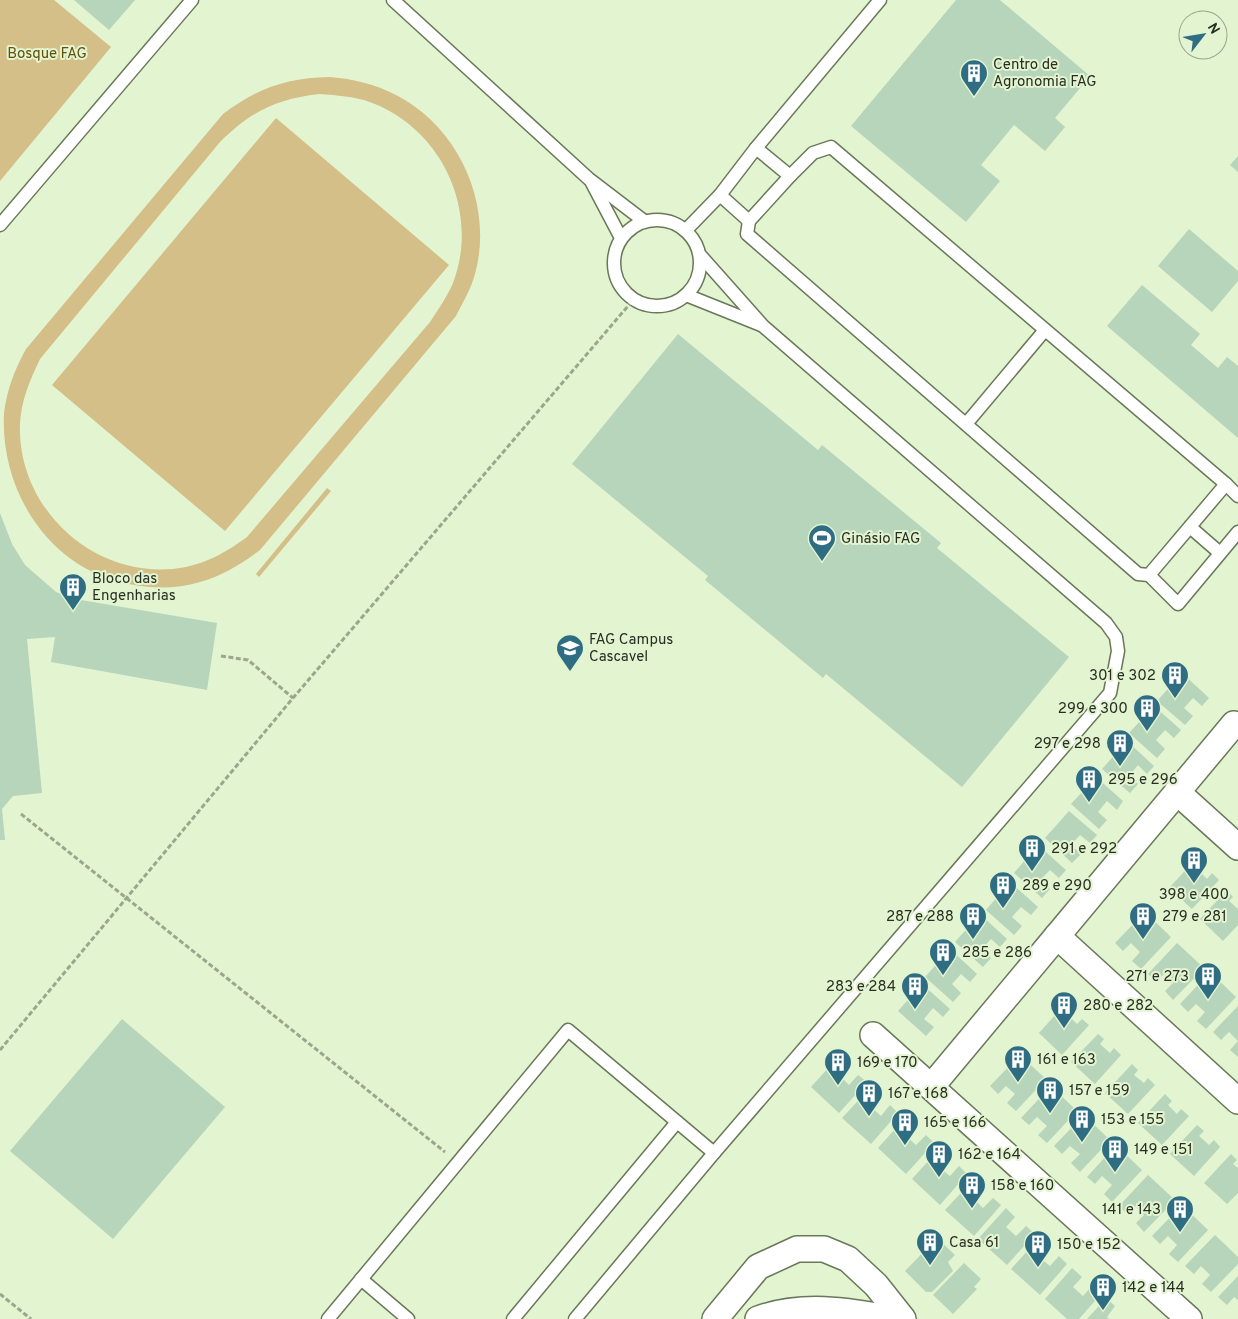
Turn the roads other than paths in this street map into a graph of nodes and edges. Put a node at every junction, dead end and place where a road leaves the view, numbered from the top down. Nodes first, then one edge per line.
1 (192, 0) edge
2 (393, 0) edge
3 (880, 0) edge
4 (756, 148) junction
5 (790, 176) junction
6 (590, 179) junction
7 (720, 195) junction
8 (644, 221) junction
9 (749, 221) junction
10 (0, 225) edge
11 (686, 230) junction
12 (621, 238) junction
13 (700, 255) junction
14 (686, 295) junction
15 (763, 326) junction
16 (1045, 330) junction
17 (966, 424) junction
18 (1226, 484) junction
19 (1238, 496) edge
20 (1190, 527) junction
21 (1238, 532) edge
22 (1220, 553) junction
23 (1149, 575) junction
24 (1234, 724) dead end
25 (1177, 792) junction
26 (1238, 847) edge
27 (1057, 936) junction
28 (874, 1035) dead end
29 (931, 1087) junction
30 (1238, 1101) edge
31 (677, 1122) junction
32 (714, 1153) junction
33 (361, 1279) junction
34 (328, 1319) edge
35 (408, 1319) edge
36 (513, 1319) edge
37 (575, 1319) edge
38 (715, 1319) edge
39 (758, 1319) edge
40 (892, 1319) edge
41 (902, 1319) edge
42 (1189, 1319) edge

1 - 10 lane
2 - 6 lane
3 - 4 lane
4 - 5 lane
4 - 7 lane
5 - 9 lane
5 - 16 lane
6 - 8 lane
6 - 12 lane
7 - 9 lane
7 - 11 lane
8 - 11 lane
8 - 12 lane
9 - 17 lane
11 - 13 lane
12 - 14 lane
13 - 14 lane
13 - 15 lane
14 - 15 lane
15 - 32 lane
16 - 17 lane
16 - 18 lane
17 - 23 lane
18 - 19 lane
18 - 20 lane
20 - 22 lane
20 - 23 lane
21 - 22 lane
22 - 23 lane
24 - 25 street
25 - 26 street
25 - 27 street
27 - 29 street
27 - 30 street
28 - 29 street
29 - 42 street
31 - 32 lane
31 - 33 lane
31 - 36 lane
32 - 37 lane
33 - 34 lane
33 - 35 lane
38 - 41 street
39 - 40 street

